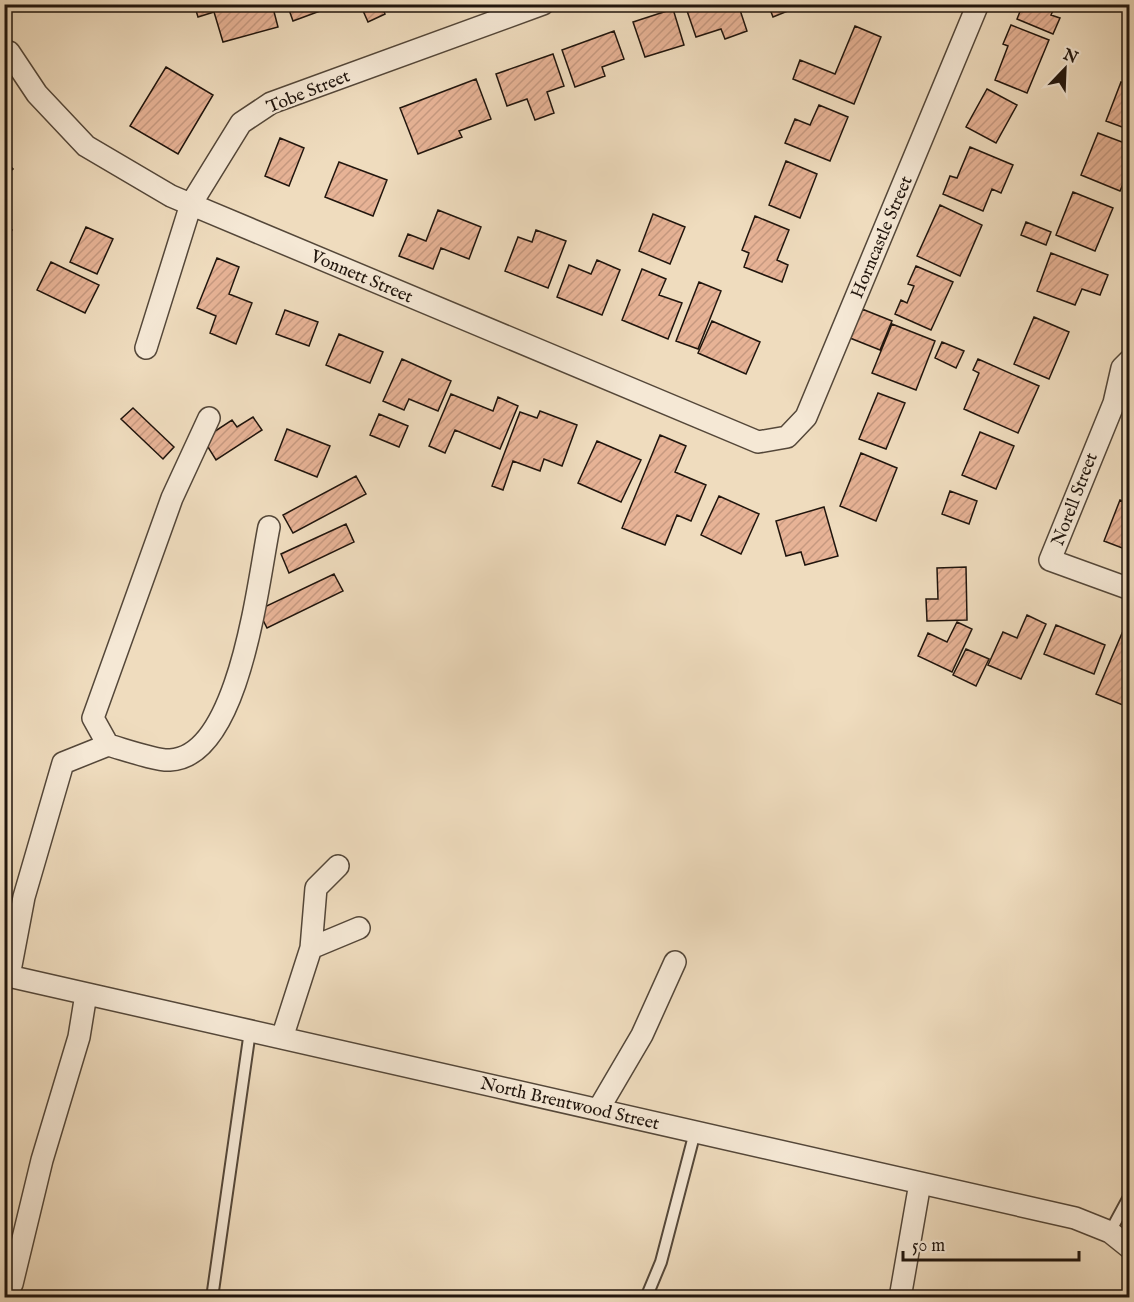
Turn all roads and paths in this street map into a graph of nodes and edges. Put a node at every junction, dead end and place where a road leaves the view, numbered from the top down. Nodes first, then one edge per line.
1 (543, 4) edge
2 (978, 4) edge
3 (9, 52) dead end
4 (191, 204) junction
5 (146, 348) dead end
6 (1130, 360) edge
7 (209, 418) dead end
8 (758, 442) joint
9 (269, 527) dead end
10 (1130, 588) edge
11 (108, 745) junction
12 (338, 866) dead end
13 (359, 928) dead end
14 (311, 948) junction
15 (675, 962) dead end
16 (7, 976) edge
17 (86, 994) junction
18 (250, 1031) junction
19 (282, 1038) junction
20 (598, 1110) junction
21 (695, 1132) junction
22 (920, 1183) junction
23 (1130, 1195) edge
24 (1110, 1232) junction
25 (1130, 1248) edge
26 (12, 1284) dead end
27 (212, 1298) edge
28 (646, 1298) edge
29 (900, 1298) edge

1 - 4 street, Tobe Street
2 - 8 street, Horncastle Street
3 - 4 street, Vonnett Street
4 - 5 street, Tobe Street
4 - 8 street, Vonnett Street
6 - 10 street, Norell Street
7 - 11 street
9 - 11 street
11 - 16 street
12 - 14 street
13 - 14 street
14 - 19 street
15 - 20 street
16 - 17 street, North Brentwood Street
17 - 18 street, North Brentwood Street
17 - 26 street
18 - 19 street, North Brentwood Street
18 - 27 lane
19 - 20 street, North Brentwood Street
20 - 21 street, North Brentwood Street
21 - 22 street, North Brentwood Street
21 - 28 lane
22 - 24 street, North Brentwood Street
22 - 29 street
23 - 24 lane
24 - 25 street, North Brentwood Street

